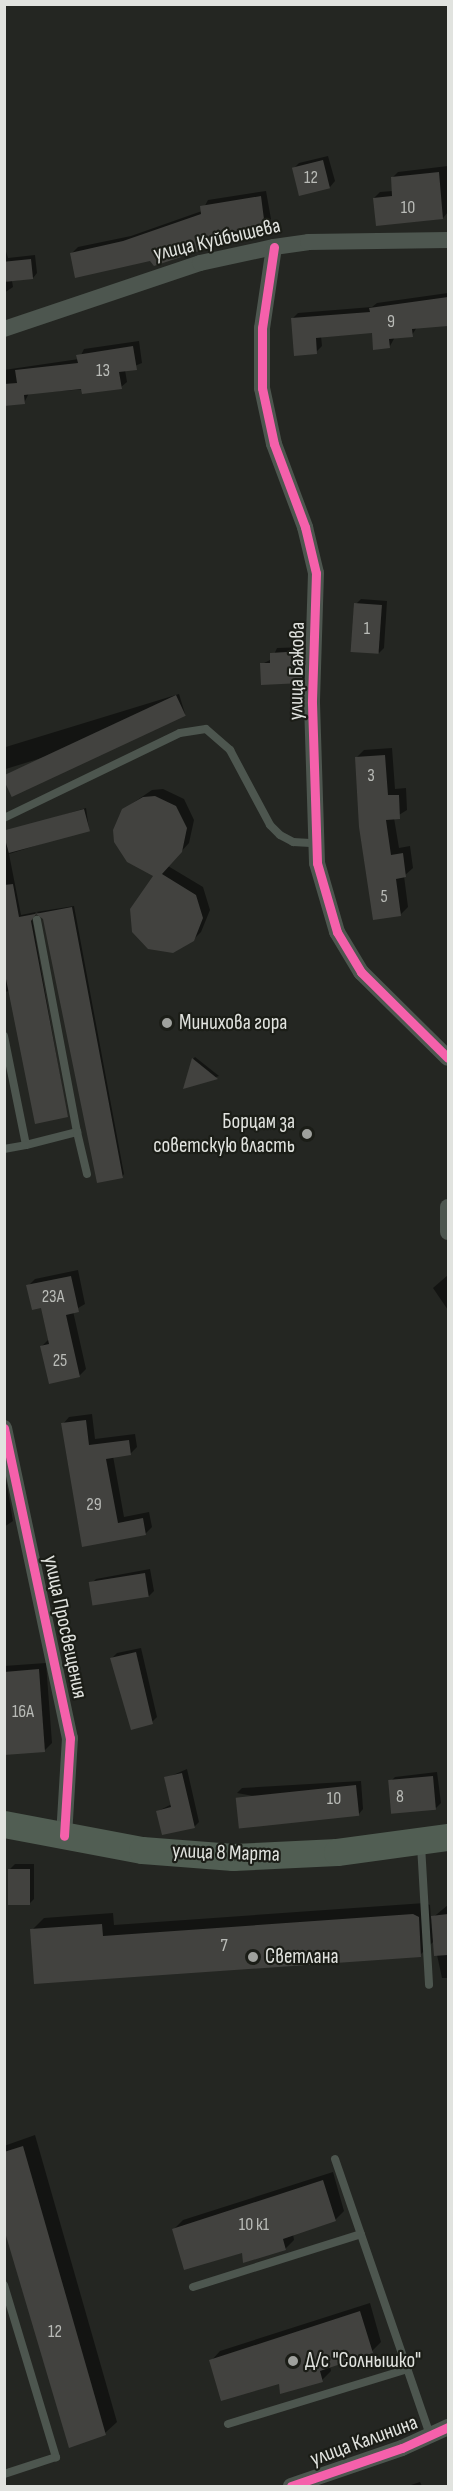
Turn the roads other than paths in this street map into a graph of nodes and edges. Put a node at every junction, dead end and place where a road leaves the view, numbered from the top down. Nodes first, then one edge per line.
1 (448, 240) edge
2 (274, 247) junction
3 (4, 329) edge
4 (4, 818) edge
5 (315, 843) junction
6 (37, 920) dead end
7 (4, 1036) edge
8 (448, 1058) edge
9 (77, 1132) junction
10 (26, 1145) junction
11 (4, 1149) edge
12 (87, 1174) dead end
13 (448, 1207) edge
14 (448, 1232) edge
15 (4, 1428) edge
16 (4, 1824) edge
17 (64, 1836) junction
18 (448, 1837) edge
19 (421, 1841) junction
20 (429, 1985) dead end
21 (335, 2159) dead end
22 (361, 2234) junction
23 (4, 2285) edge
24 (193, 2288) dead end
25 (408, 2369) junction
26 (228, 2424) dead end
27 (448, 2427) edge
28 (430, 2435) junction
29 (4, 2474) edge
30 (325, 2481) edge
31 (291, 2487) edge

1 - 2 street, улица Куйбышева
2 - 3 street, улица Куйбышева
2 - 5 street, улица Бажова
4 - 5 lane
5 - 8 street, улица Бажова
6 - 9 lane
7 - 10 lane
9 - 10 lane
9 - 12 lane
10 - 11 lane
13 - 14 street
15 - 17 street, улица Просвещения
16 - 17 main road, улица 8 Марта
17 - 19 main road, улица 8 Марта
18 - 19 main road, улица 8 Марта
19 - 20 lane
21 - 22 lane
22 - 24 lane
22 - 25 lane
23 - 29 lane
25 - 26 lane
25 - 28 lane
27 - 28 street, улица Калинина
28 - 30 street, улица Калинина
30 - 31 street, улица Калинина

